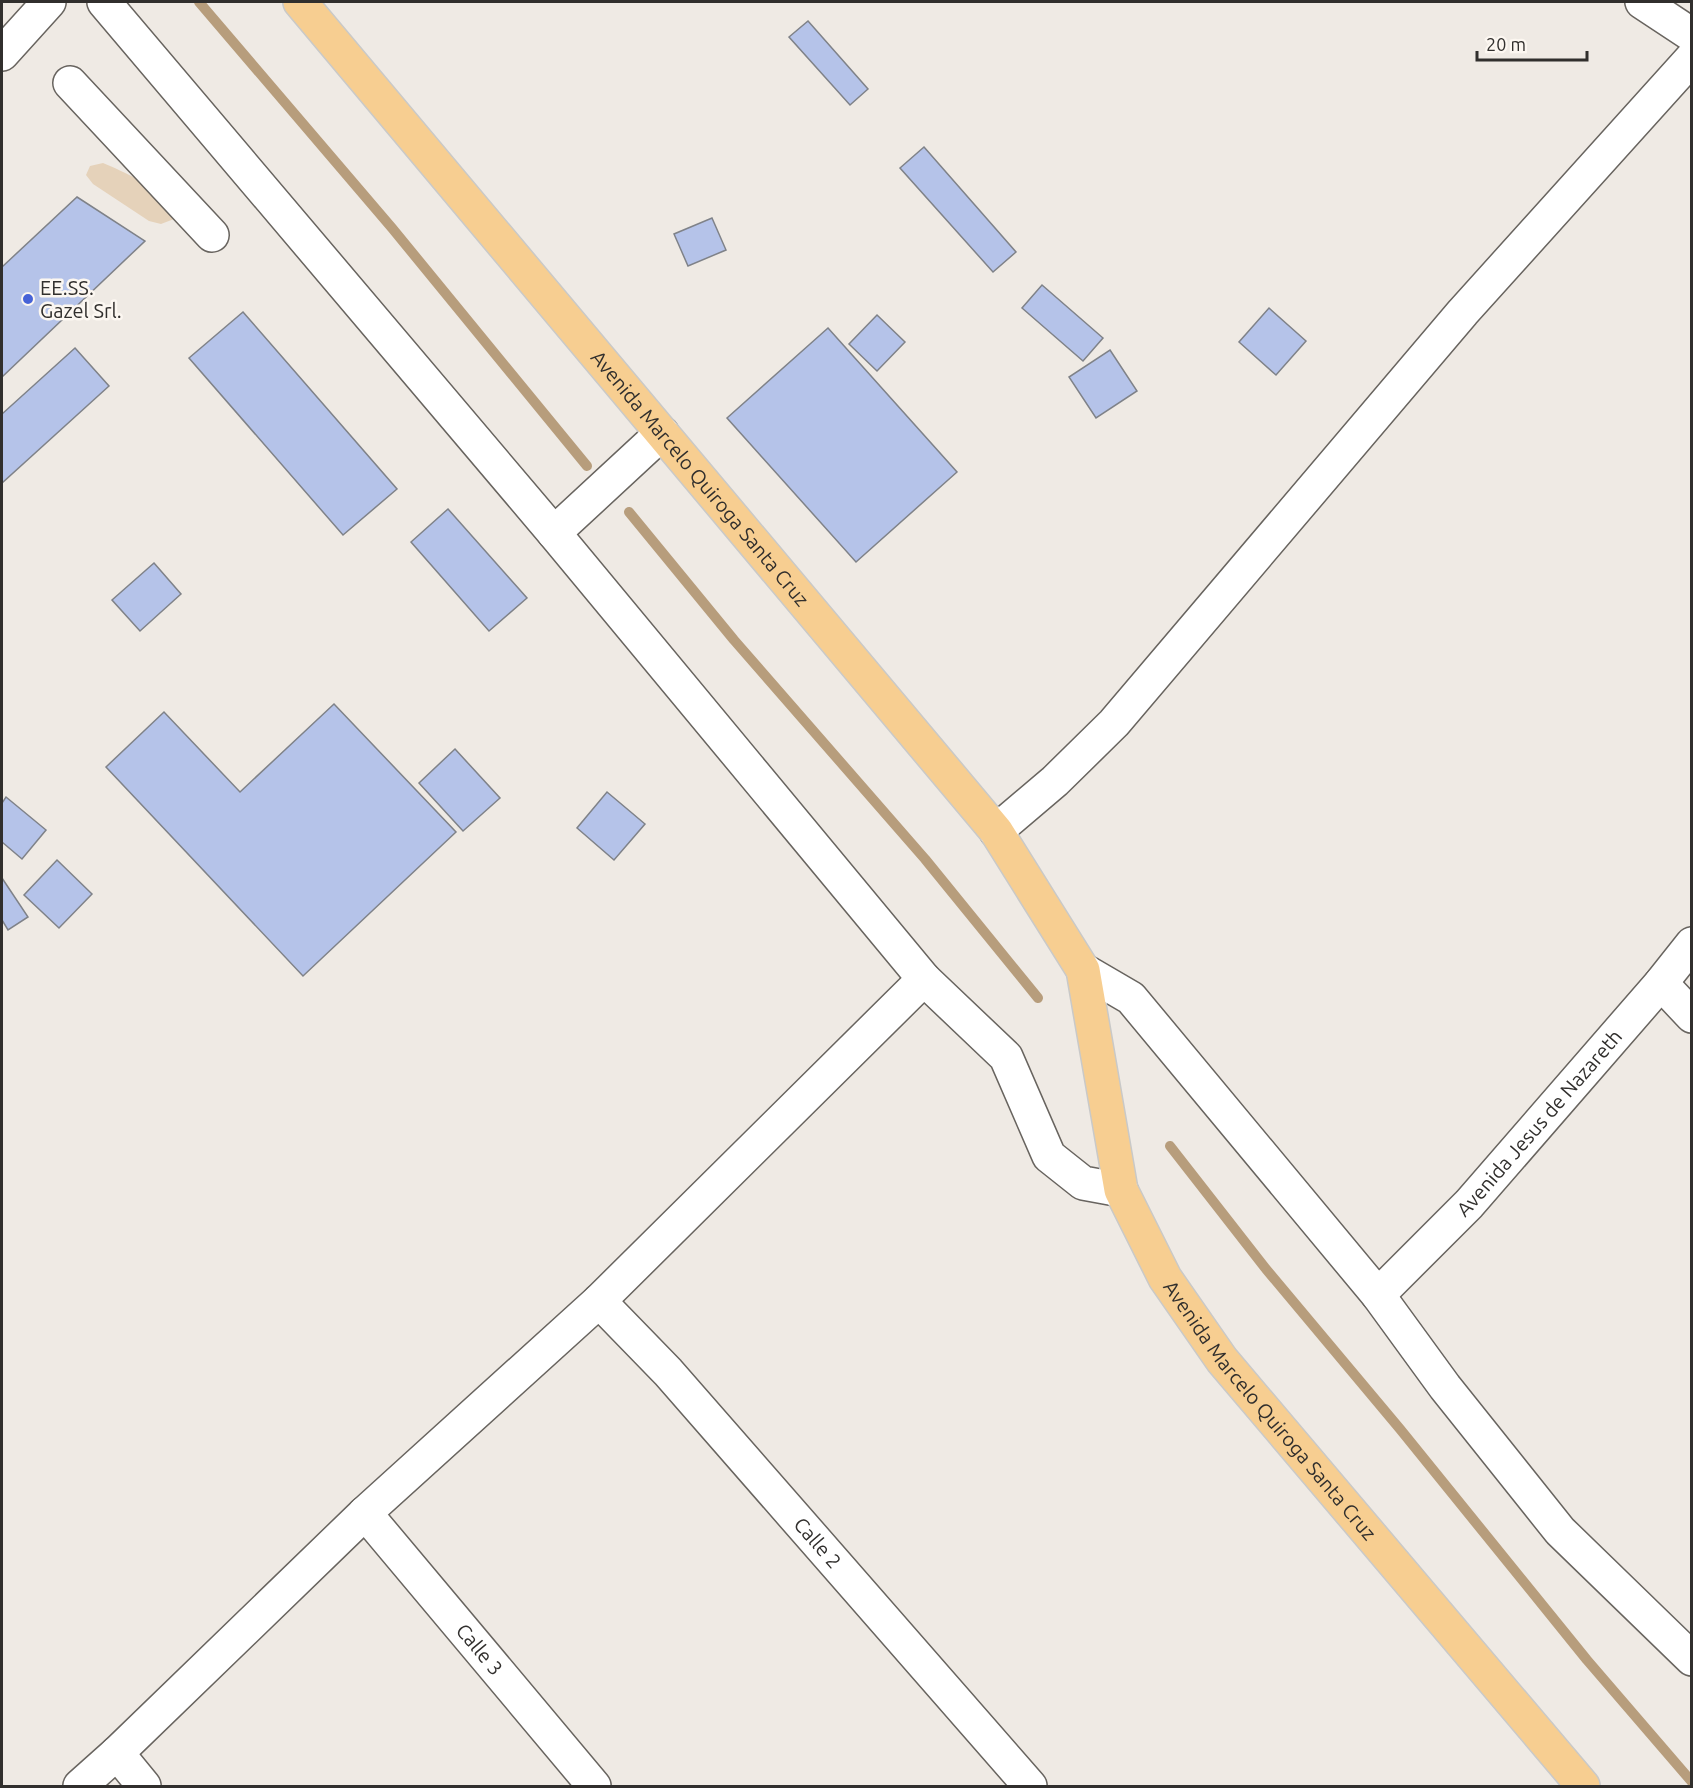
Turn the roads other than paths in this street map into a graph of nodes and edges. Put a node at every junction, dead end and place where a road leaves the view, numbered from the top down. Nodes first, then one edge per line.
1 (49, 2) edge
2 (104, 2) edge
3 (300, 2) edge
4 (1642, 2) edge
5 (1692, 35) edge
6 (2, 54) edge
7 (1692, 58) edge
8 (70, 83) dead end
9 (212, 235) dead end
10 (662, 433) junction
11 (554, 533) junction
12 (996, 831) junction
13 (1692, 944) edge
14 (1083, 970) junction
15 (924, 979) junction
16 (1661, 983) junction
17 (1692, 1016) edge
18 (1121, 1190) junction
19 (1378, 1295) junction
20 (599, 1302) junction
21 (365, 1513) junction
22 (1692, 1659) edge
23 (117, 1754) junction
24 (80, 1786) edge
25 (144, 1786) edge
26 (594, 1786) edge
27 (1030, 1786) edge
28 (1583, 1786) edge

1 - 6 street
2 - 11 street
3 - 10 main road, Avenida Marcelo Quiroga Santa Cruz
4 - 5 street
7 - 12 street
8 - 9 street
10 - 11 street
10 - 12 main road, Avenida Marcelo Quiroga Santa Cruz
11 - 15 street
12 - 14 main road, Avenida Marcelo Quiroga Santa Cruz
13 - 16 street, Avenida Jesus de Nazareth
14 - 18 main road, Avenida Marcelo Quiroga Santa Cruz
14 - 19 street, Avenida Marcelo Quiroga Santa Cruz
15 - 18 street
15 - 20 street
16 - 17 street
16 - 19 street, Avenida Jesus de Nazareth
18 - 28 main road, Avenida Marcelo Quiroga Santa Cruz
19 - 22 street, Avenida Marcelo Quiroga Santa Cruz
20 - 21 street
20 - 27 street, Calle 2
21 - 23 street
21 - 26 street, Calle 3
23 - 24 street
23 - 25 street

